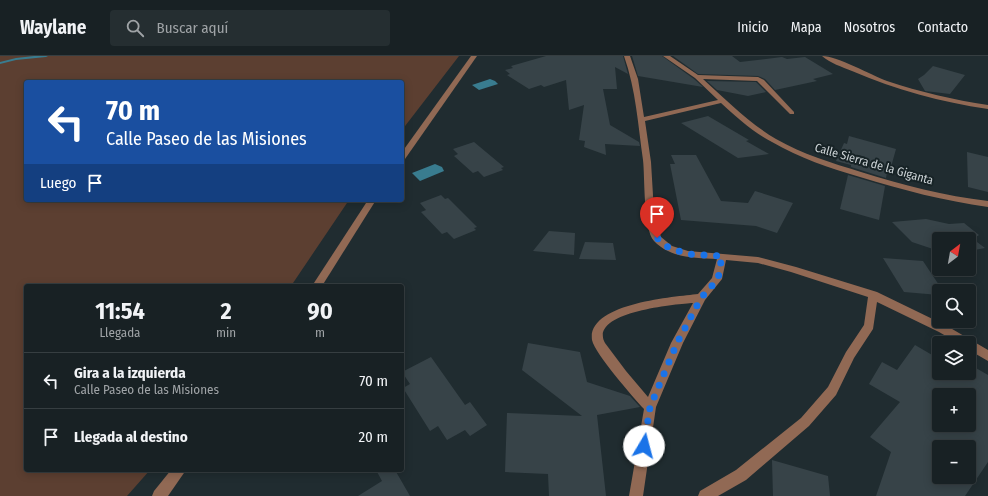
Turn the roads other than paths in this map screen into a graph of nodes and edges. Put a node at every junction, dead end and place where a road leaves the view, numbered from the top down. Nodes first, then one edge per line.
1 (474, 56) edge
2 (627, 56) edge
3 (666, 56) edge
4 (825, 56) edge
5 (697, 77) junction
6 (721, 101) junction
7 (988, 107) edge
8 (792, 113) dead end
9 (640, 120) junction
10 (404, 154) edge
11 (371, 202) edge
12 (988, 204) edge
13 (722, 256) junction
14 (318, 284) edge
15 (873, 295) junction
16 (701, 298) junction
17 (955, 336) edge
18 (976, 349) edge
19 (988, 356) edge
20 (650, 407) junction
21 (177, 472) edge
22 (158, 496) edge
23 (636, 496) edge
24 (705, 496) edge

1 - 10 street
2 - 9 street
3 - 5 street, Calle Sierra de la Giganta
4 - 7 street
5 - 6 street, Calle Sierra de la Giganta
5 - 8 street
6 - 9 street
6 - 12 street, Calle Sierra de la Giganta
9 - 13 street
11 - 14 street
13 - 15 street
13 - 16 street
15 - 17 street
15 - 24 street
16 - 20 street
16 - 20 street
18 - 19 street
20 - 23 street
21 - 22 street

